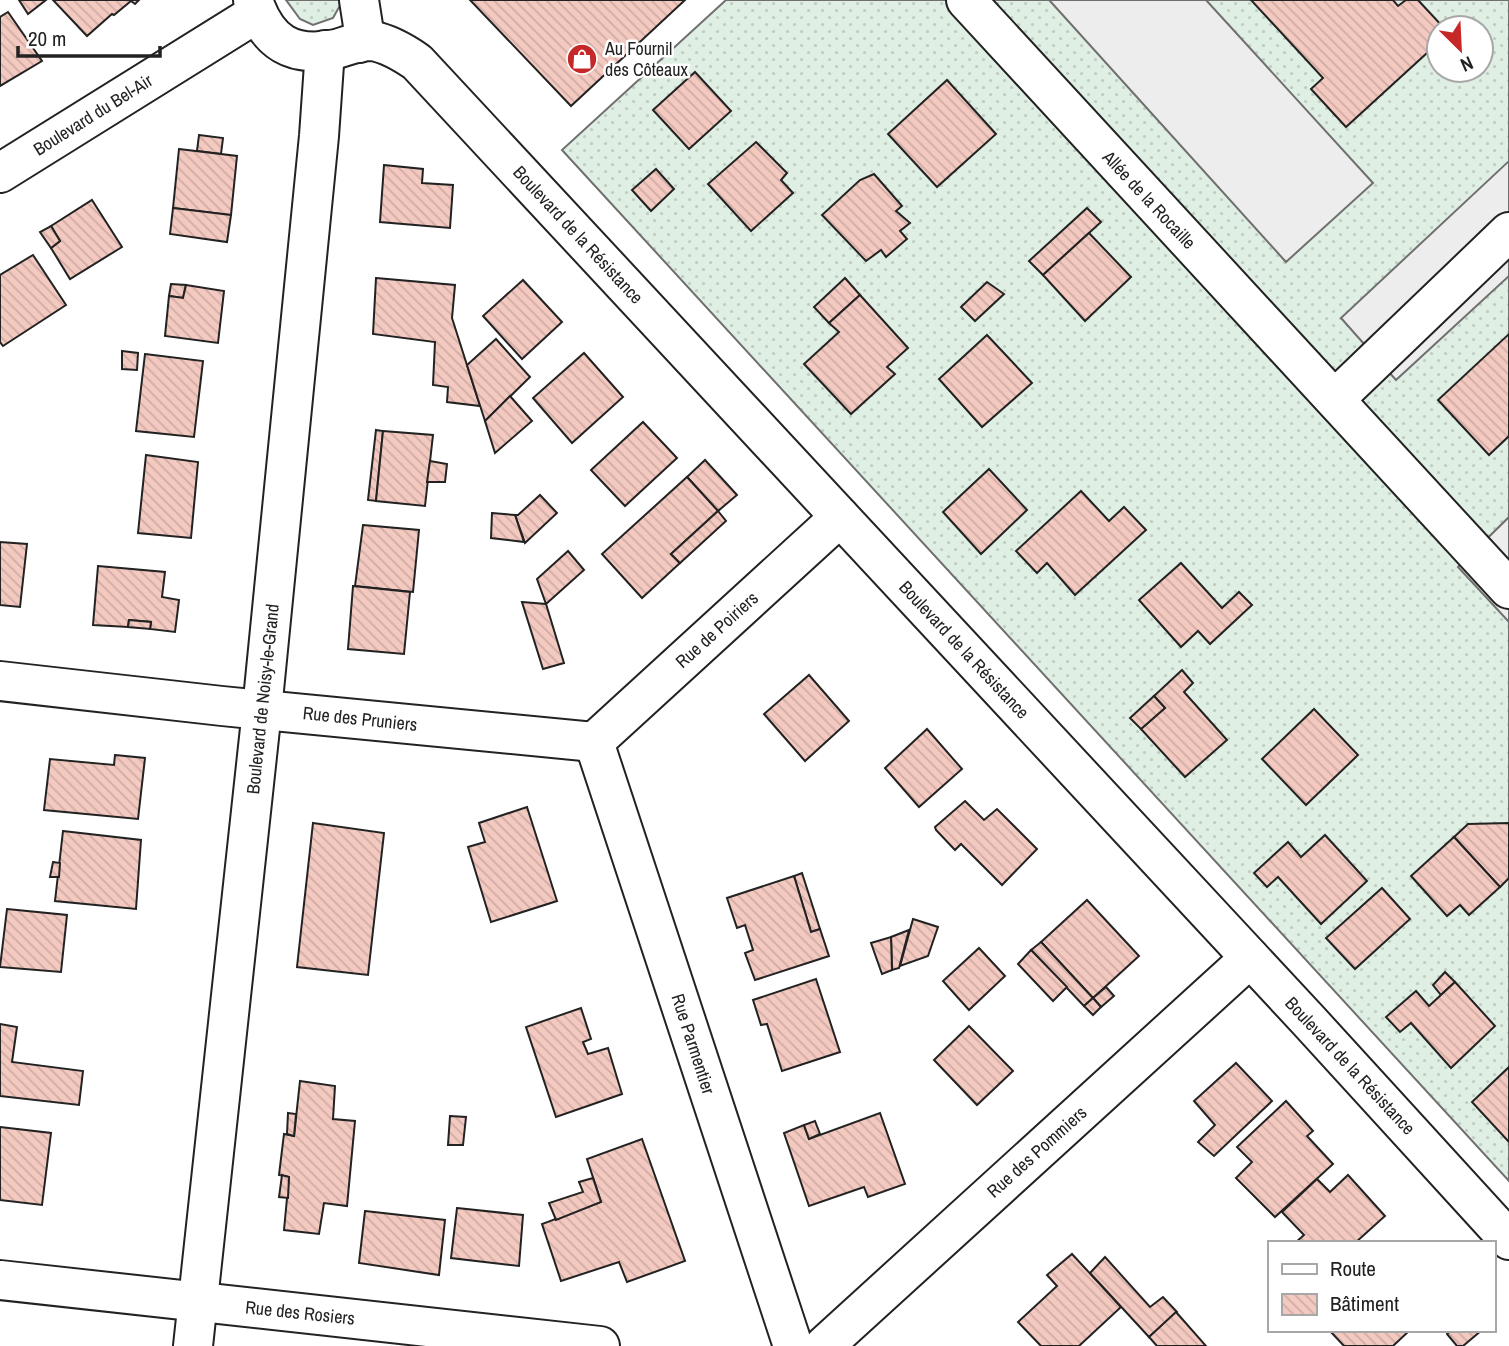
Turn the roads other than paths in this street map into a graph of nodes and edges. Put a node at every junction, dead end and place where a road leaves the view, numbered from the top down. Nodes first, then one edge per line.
1 (359, 0) edge
2 (966, 0) edge
3 (255, 6) edge
4 (342, 47) junction
5 (0, 173) edge
6 (1509, 232) edge
7 (1335, 399) junction
8 (840, 517) junction
9 (1509, 589) edge
10 (0, 681) edge
11 (262, 710) junction
12 (594, 742) junction
13 (1250, 958) junction
14 (1509, 1240) edge
15 (0, 1280) edge
16 (197, 1301) junction
17 (193, 1346) edge
18 (600, 1346) edge
19 (793, 1346) edge
20 (824, 1346) edge

1 - 4 street
2 - 7 street, Allée de la Rocaille
3 - 4 street, Boulevard de la Résistance
3 - 5 street, Boulevard du Bel-Air
4 - 8 street, Boulevard de la Résistance
4 - 11 street, Boulevard de Noisy-le-Grand
6 - 7 street
7 - 9 street, Allée de la Rocaille
8 - 12 street, Rue de Poiriers
8 - 13 street, Boulevard de la Résistance
10 - 11 street, Rue des Pruniers
11 - 12 street, Rue des Pruniers
11 - 16 street, Boulevard de Noisy-le-Grand
12 - 19 street, Rue Parmentier
13 - 14 street, Boulevard de la Résistance
13 - 20 street, Rue des Pommiers
15 - 16 street, Rue des Rosiers
16 - 17 street, Boulevard de Noisy-le-Grand
16 - 18 street, Rue des Rosiers

